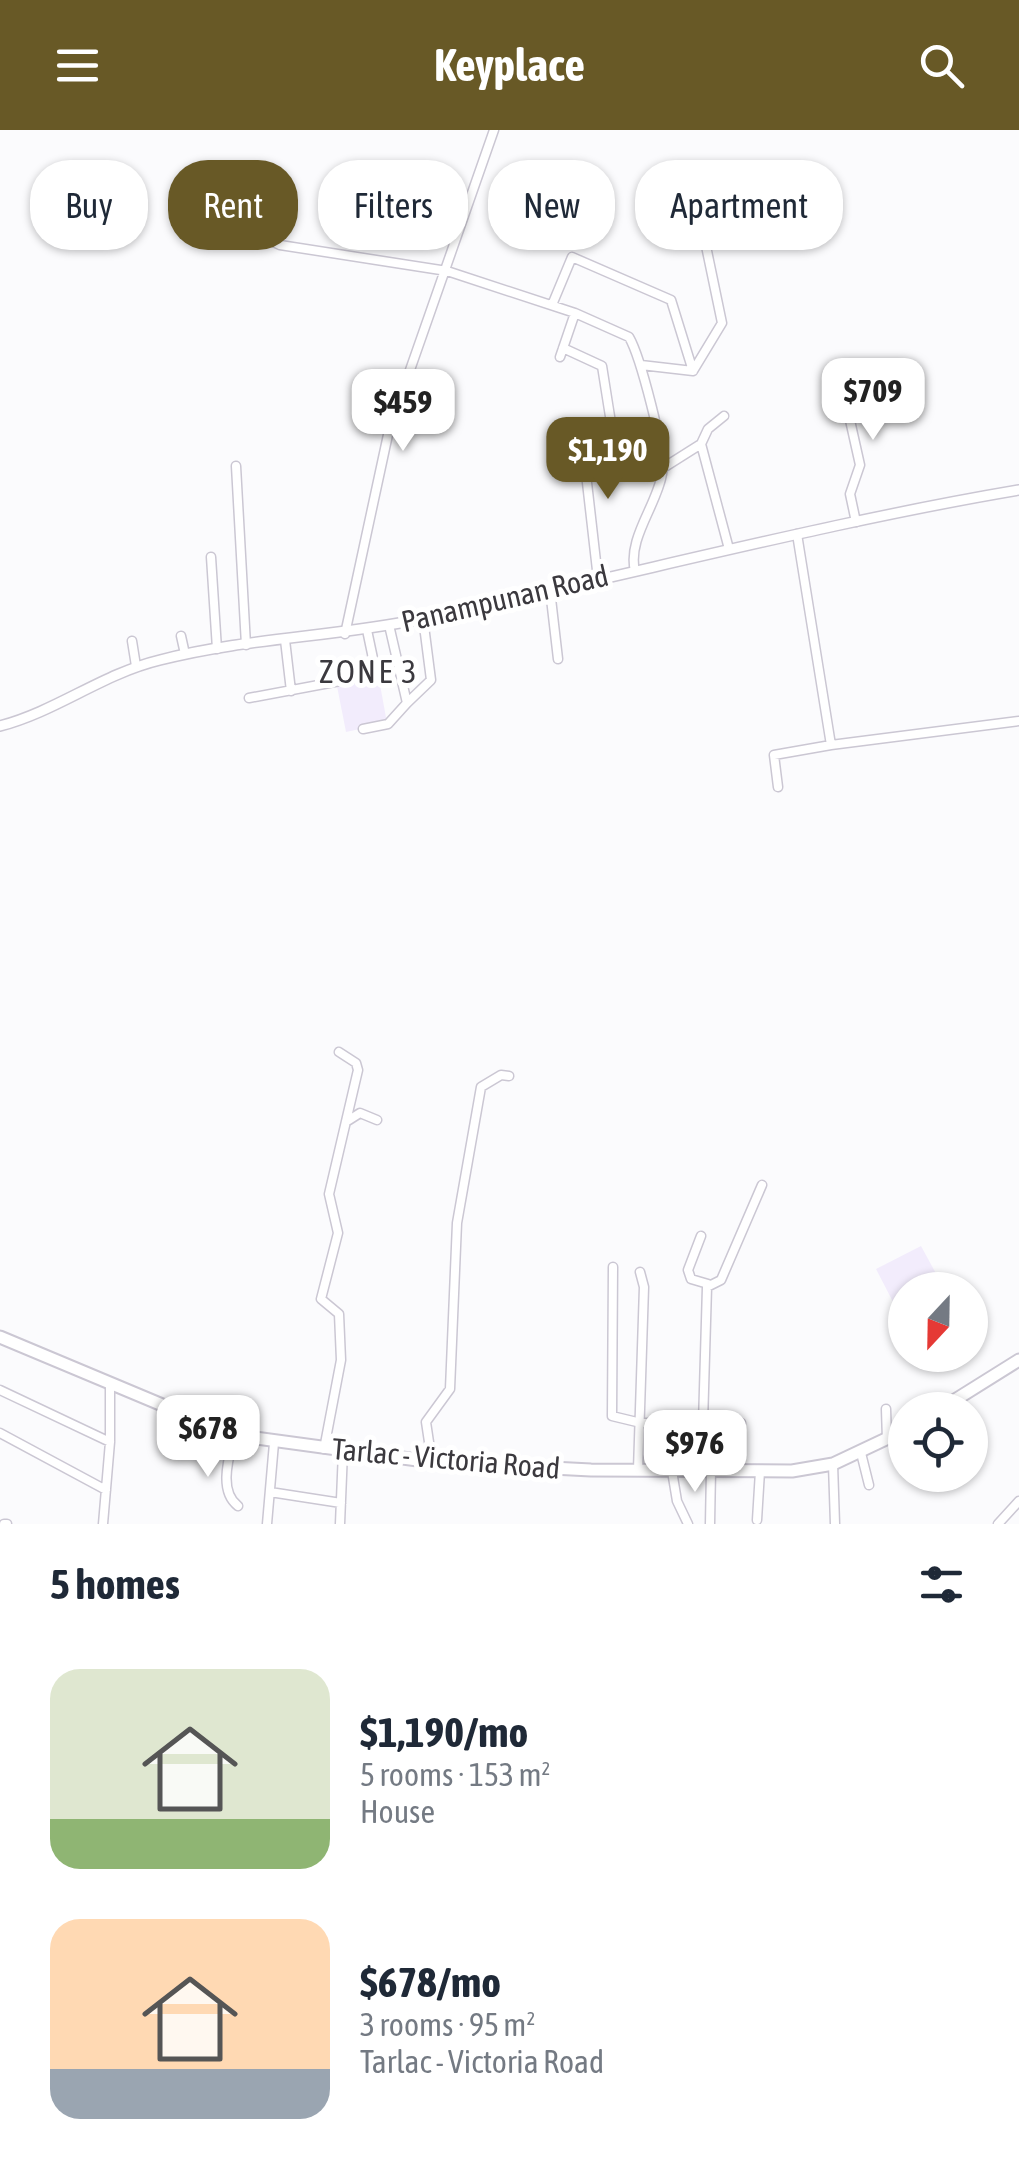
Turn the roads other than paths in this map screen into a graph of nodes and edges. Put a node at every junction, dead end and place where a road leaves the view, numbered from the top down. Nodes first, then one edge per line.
1 (494, 130) edge
2 (298, 250) edge
3 (708, 250) edge
4 (447, 271) junction
5 (552, 305) junction
6 (575, 313) junction
7 (641, 365) junction
8 (692, 370) junction
9 (838, 370) dead end
10 (724, 416) dead end
11 (654, 424) junction
12 (559, 429) dead end
13 (581, 430) junction
14 (612, 430) junction
15 (701, 444) junction
16 (236, 466) dead end
17 (663, 468) junction
18 (1019, 490) edge
19 (856, 522) junction
20 (797, 534) junction
21 (729, 550) junction
22 (211, 556) dead end
23 (634, 571) junction
24 (598, 579) junction
25 (550, 590) junction
26 (424, 618) junction
27 (389, 625) junction
28 (367, 630) junction
29 (346, 634) junction
30 (181, 636) dead end
31 (285, 640) junction
32 (132, 641) dead end
33 (246, 645) junction
34 (218, 649) junction
35 (184, 654) junction
36 (558, 659) dead end
37 (136, 666) junction
38 (291, 691) junction
39 (249, 698) dead end
40 (407, 704) junction
41 (1019, 722) edge
42 (0, 726) edge
43 (363, 729) dead end
44 (831, 745) junction
45 (778, 787) dead end
46 (340, 1052) dead end
47 (509, 1076) dead end
48 (376, 1120) dead end
49 (346, 1123) junction
50 (762, 1185) dead end
51 (701, 1236) dead end
52 (613, 1268) dead end
53 (640, 1272) dead end
54 (708, 1284) junction
55 (0, 1337) edge
56 (1019, 1360) edge
57 (110, 1383) junction
58 (0, 1390) edge
59 (968, 1392) edge
60 (886, 1409) dead end
61 (641, 1423) junction
62 (741, 1423) dead end
63 (703, 1424) junction
64 (0, 1434) edge
65 (234, 1436) junction
66 (887, 1440) joint
67 (110, 1442) junction
68 (274, 1443) junction
69 (324, 1449) junction
70 (343, 1450) junction
71 (861, 1453) junction
72 (432, 1462) junction
73 (834, 1464) junction
74 (638, 1470) junction
75 (672, 1470) junction
76 (710, 1470) junction
77 (760, 1470) junction
78 (870, 1484) dead end
79 (106, 1490) junction
80 (270, 1492) junction
81 (1019, 1501) edge
82 (341, 1503) junction
83 (238, 1506) dead end
84 (757, 1520) dead end
85 (103, 1524) edge
86 (266, 1524) edge
87 (340, 1524) edge
88 (688, 1524) edge
89 (710, 1524) edge
90 (835, 1524) edge
91 (998, 1524) edge

1 - 4 street
2 - 4 street
3 - 8 street
4 - 5 street
4 - 29 street
5 - 6 street
5 - 8 street
6 - 7 street
6 - 14 street
7 - 8 street
7 - 11 street
9 - 19 street
10 - 15 street
11 - 14 street
11 - 17 street
12 - 13 street
13 - 14 street
13 - 24 street
15 - 17 street
15 - 21 street
16 - 33 street
17 - 23 street
18 - 19 street, Panampunan Road
19 - 20 street, Panampunan Road
20 - 21 street, Panampunan Road
20 - 44 street
21 - 23 street, Panampunan Road
22 - 34 street
23 - 24 street, Panampunan Road
24 - 25 street, Panampunan Road
25 - 26 street, Panampunan Road
25 - 36 street
26 - 27 street, Panampunan Road
26 - 40 street
27 - 28 street, Panampunan Road
27 - 40 street
28 - 29 street, Panampunan Road
28 - 38 street
29 - 31 street, Panampunan Road
30 - 35 street
31 - 33 street, Panampunan Road
31 - 38 street
32 - 37 street
33 - 34 street, Panampunan Road
34 - 35 street, Panampunan Road
35 - 37 street, Panampunan Road
37 - 42 street, Panampunan Road
38 - 39 street
40 - 43 street
41 - 44 street
44 - 45 street
46 - 49 street
47 - 72 street
48 - 49 street
49 - 69 street
50 - 54 street
51 - 54 street
52 - 61 street
53 - 61 street
54 - 63 street
55 - 57 main road, Tarlac - Victoria Road
56 - 59 main road
57 - 65 main road, Tarlac - Victoria Road
57 - 67 street
58 - 67 street
60 - 66 street
61 - 63 street
61 - 74 street
62 - 63 street
64 - 79 street
65 - 68 main road, Tarlac - Victoria Road
65 - 83 street
66 - 71 main road, Tarlac - Victoria Road
67 - 79 street
68 - 69 main road, Tarlac - Victoria Road
68 - 80 street
69 - 70 main road, Tarlac - Victoria Road
70 - 72 main road, Tarlac - Victoria Road
70 - 82 street
71 - 73 main road, Tarlac - Victoria Road
71 - 78 street
72 - 74 main road, Tarlac - Victoria Road
73 - 77 main road, Tarlac - Victoria Road
73 - 90 street
74 - 75 main road, Tarlac - Victoria Road
75 - 76 main road, Tarlac - Victoria Road
75 - 88 street
76 - 77 main road, Tarlac - Victoria Road
76 - 89 street
77 - 84 street
79 - 85 street
80 - 82 street
80 - 86 street
81 - 91 street
82 - 87 street

